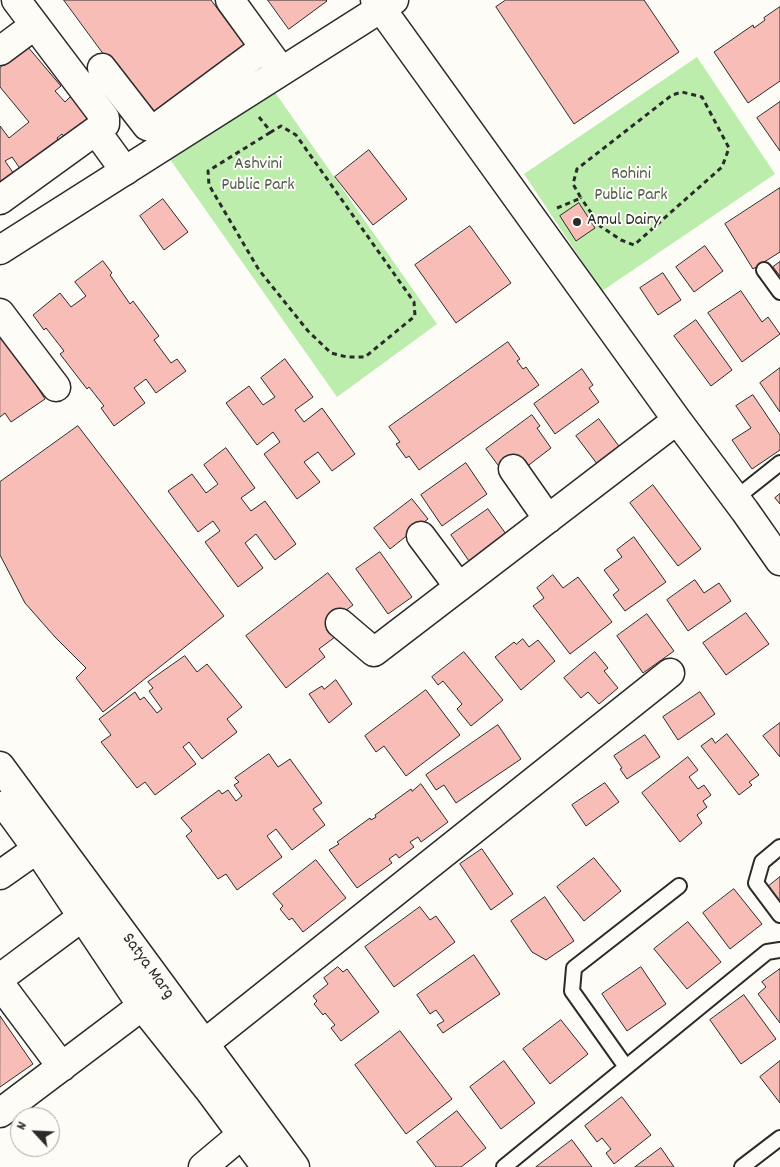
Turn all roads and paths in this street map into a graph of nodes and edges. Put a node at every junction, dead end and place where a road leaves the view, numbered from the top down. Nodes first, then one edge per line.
1 (16, 0) edge
2 (230, 0) edge
3 (383, 3) edge
4 (35, 25) junction
5 (264, 48) junction
6 (0, 51) edge
7 (102, 68) dead end
8 (282, 71) junction
9 (255, 111) dead end
10 (189, 118) junction
11 (96, 131) junction
12 (271, 132) junction
13 (125, 171) junction
14 (581, 198) junction
15 (0, 200) edge
16 (536, 222) junction
17 (3, 241) edge
18 (764, 270) dead end
19 (780, 292) edge
20 (0, 313) edge
21 (56, 387) dead end
22 (677, 420) junction
23 (780, 463) edge
24 (513, 469) dead end
25 (736, 498) junction
26 (548, 519) junction
27 (421, 536) dead end
28 (780, 561) edge
29 (460, 588) junction
30 (340, 623) dead end
31 (670, 674) dead end
32 (0, 766) edge
33 (0, 798) edge
34 (780, 848) edge
35 (37, 849) junction
36 (0, 875) edge
37 (679, 886) dead end
38 (780, 915) edge
39 (82, 917) junction
40 (780, 950) edge
41 (0, 978) edge
42 (0, 984) edge
43 (142, 1006) junction
44 (204, 1044) junction
45 (62, 1067) junction
46 (626, 1067) junction
47 (0, 1113) edge
48 (250, 1127) junction
49 (780, 1138) edge
50 (203, 1167) edge
51 (266, 1167) edge
52 (295, 1167) edge
53 (504, 1167) edge
54 (742, 1167) edge

1 - 4 street
2 - 5 street
3 - 8 street
3 - 16 street
4 - 6 street
4 - 11 street
5 - 8 street
5 - 10 street
7 - 10 street
8 - 10 street
9 - 12 path
10 - 13 street
11 - 13 street
11 - 15 street
12 - 12 path
13 - 17 street
14 - 14 path
14 - 16 path
16 - 22 street
18 - 19 lane
20 - 21 street
22 - 25 street
22 - 26 street
23 - 25 lane
24 - 26 street
25 - 28 street
26 - 29 street
27 - 29 street
29 - 30 street
31 - 44 street
32 - 44 street, Satya Marg
33 - 35 street, Satya Marg
34 - 38 lane
35 - 36 street
35 - 39 street, Satya Marg
37 - 46 lane
39 - 41 street
39 - 43 street, Satya Marg
40 - 46 lane
42 - 45 street
43 - 45 street
43 - 48 street, Satya Marg
44 - 48 street, Satya Marg
45 - 47 street
46 - 53 lane
48 - 50 street
48 - 51 street, Satya Marg
48 - 52 street, Satya Marg
49 - 54 lane

